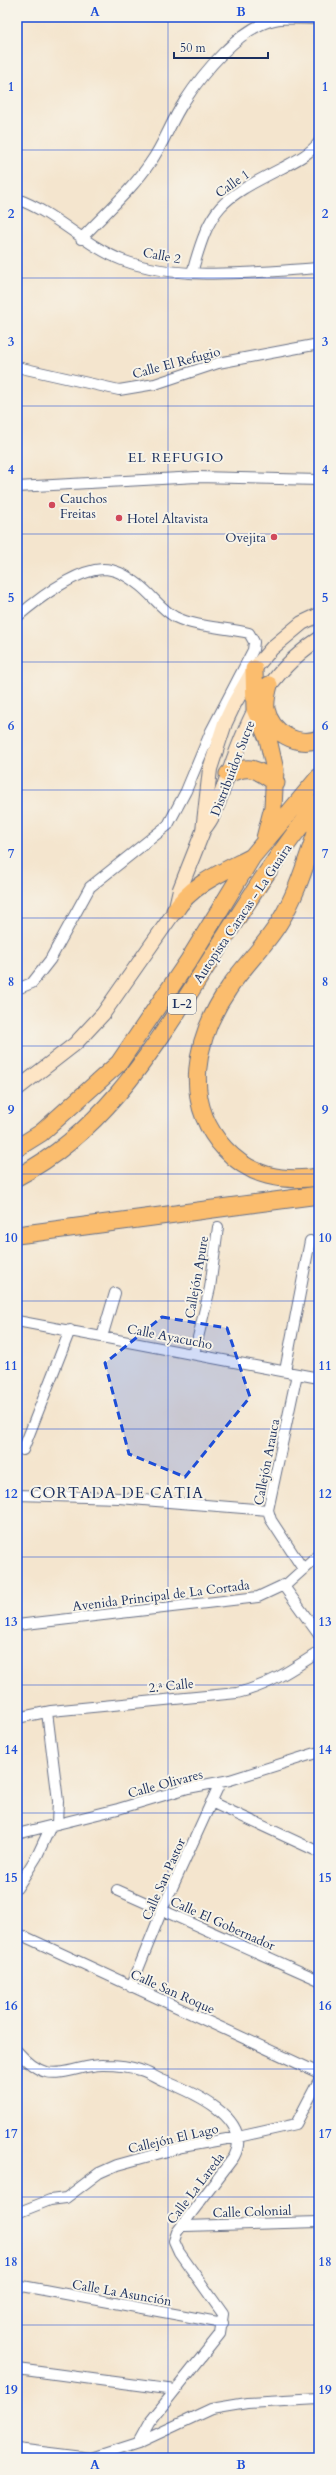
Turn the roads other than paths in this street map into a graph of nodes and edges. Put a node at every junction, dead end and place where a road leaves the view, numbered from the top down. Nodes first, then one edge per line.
1 (319, 19) edge
2 (319, 142) edge
3 (17, 199) edge
4 (81, 239) junction
5 (319, 268) edge
6 (192, 273) junction
7 (319, 344) edge
8 (17, 367) edge
9 (319, 480) edge
10 (17, 487) edge
11 (319, 615) edge
12 (17, 617) edge
13 (319, 639) edge
14 (254, 669) junction
15 (269, 685) junction
16 (255, 709) junction
17 (319, 739) edge
18 (228, 774) junction
19 (319, 777) edge
20 (276, 783) junction
21 (319, 803) edge
22 (319, 825) edge
23 (203, 831) junction
24 (263, 844) junction
25 (252, 857) junction
26 (175, 911) junction
27 (17, 989) edge
28 (17, 1089) edge
29 (17, 1148) edge
30 (17, 1177) edge
31 (319, 1177) edge
32 (319, 1195) edge
33 (218, 1227) dead end
34 (17, 1235) edge
35 (310, 1241) dead end
36 (115, 1293) dead end
37 (17, 1321) edge
38 (70, 1330) junction
39 (102, 1337) junction
40 (194, 1354) junction
41 (285, 1371) junction
42 (297, 1374) junction
43 (319, 1378) edge
44 (23, 1450) dead end
45 (17, 1495) edge
46 (268, 1510) junction
47 (319, 1555) edge
48 (303, 1569) junction
49 (283, 1585) junction
50 (17, 1625) edge
51 (319, 1635) edge
52 (319, 1652) edge
53 (47, 1712) junction
54 (17, 1718) edge
55 (319, 1752) edge
56 (220, 1783) junction
57 (211, 1802) junction
58 (54, 1825) junction
59 (17, 1834) edge
60 (319, 1852) edge
61 (17, 1888) edge
62 (117, 1890) dead end
63 (162, 1910) junction
64 (17, 1933) edge
65 (319, 1980) edge
66 (131, 1987) junction
67 (17, 2051) edge
68 (319, 2073) edge
69 (319, 2080) edge
70 (238, 2137) junction
71 (17, 2213) edge
72 (319, 2222) edge
73 (185, 2226) dead end
74 (17, 2285) edge
75 (223, 2323) junction
76 (17, 2369) edge
77 (175, 2390) junction
78 (319, 2399) edge
79 (138, 2443) junction
80 (17, 2449) edge
81 (91, 2458) edge

1 - 4 street
2 - 6 street, Calle 1
3 - 4 street, Calle 2
4 - 6 street, Calle 2
5 - 6 street, Calle 2
7 - 8 street, Calle El Refugio
9 - 10 street
11 - 14 main road, Distribuidor Sucre
12 - 27 street
13 - 15 main road, Distribuidor Sucre
14 - 16 highway
14 - 23 main road, Distribuidor Sucre
15 - 16 main road, Distribuidor Sucre
15 - 17 highway
16 - 18 main road, Distribuidor Sucre
16 - 20 highway
18 - 20 highway
18 - 23 main road, Distribuidor Sucre
19 - 24 highway, Autopista Caracas - La Guaira / L-2
20 - 24 highway
21 - 30 highway, Autopista Caracas - La Guaira / L-2
22 - 31 highway
23 - 26 main road
24 - 25 highway, Autopista Caracas - La Guaira / L-2
25 - 26 highway
25 - 29 highway, Autopista Caracas - La Guaira / L-2
26 - 28 main road
32 - 34 highway
33 - 40 street, Callejón Apure
35 - 41 street
36 - 39 street
37 - 38 street, Calle Ayacucho
38 - 39 street, Calle Ayacucho
38 - 44 street
39 - 40 street, Calle Ayacucho
40 - 41 street, Calle Ayacucho
41 - 42 street, Calle Ayacucho
42 - 43 street, Calle Ayacucho
42 - 46 street, Callejón Arauca
45 - 46 street
46 - 48 street, Callejón Arauca
47 - 48 street, Avenida Principal de La Cortada
48 - 49 street, Avenida Principal de La Cortada
49 - 50 street, Avenida Principal de La Cortada
49 - 51 street
52 - 53 street, 2.ª Calle
53 - 54 street, 2.ª Calle
53 - 58 street
55 - 56 street, Calle Olivares
56 - 57 street, Calle San Pastor
56 - 58 street, Calle Olivares
57 - 60 street
57 - 63 street, Calle San Pastor
58 - 59 street, Calle Olivares
58 - 61 street
62 - 63 street, Calle El Gobernador
63 - 65 street, Calle El Gobernador
63 - 66 street, Calle San Pastor
64 - 66 street, Calle San Roque
66 - 68 street, Calle San Roque
67 - 70 street
69 - 70 street, Callejón El Lago
70 - 71 street, Callejón El Lago
70 - 75 street, Calle La Lareda
72 - 73 street, Calle Colonial
74 - 75 street, Calle La Asunción
75 - 77 street
76 - 77 street
77 - 79 street
78 - 79 street
79 - 81 street
80 - 81 street

